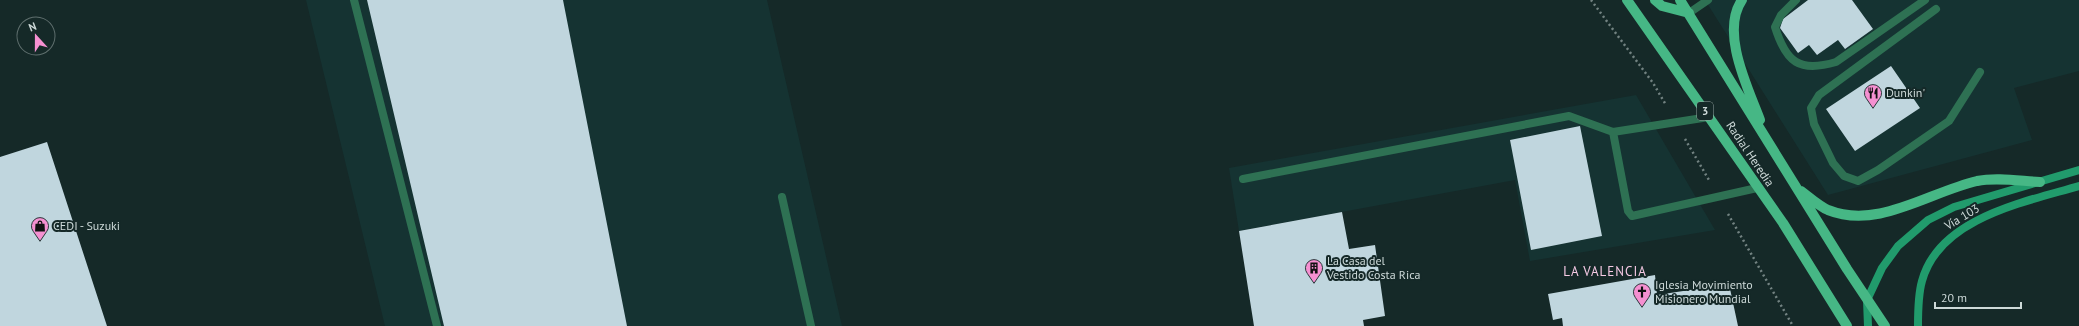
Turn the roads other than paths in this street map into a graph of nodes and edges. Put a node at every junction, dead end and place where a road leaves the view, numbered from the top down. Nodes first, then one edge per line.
1 (354, 0) edge
2 (1627, 0) edge
3 (1654, 0) edge
4 (1680, 0) edge
5 (1708, 0) edge
6 (1742, 0) edge
7 (1796, 0) edge
8 (1925, 0) edge
9 (1936, 9) dead end
10 (1689, 12) junction
11 (1980, 72) dead end
12 (1709, 117) junction
13 (1613, 132) junction
14 (1769, 142) junction
15 (2079, 170) edge
16 (1243, 179) dead end
17 (2040, 182) junction
18 (2079, 186) edge
19 (1757, 188) junction
20 (1797, 188) junction
21 (782, 197) dead end
22 (1867, 300) junction
23 (437, 326) edge
24 (811, 326) edge
25 (1847, 326) edge
26 (1868, 326) edge
27 (1885, 326) edge
28 (1918, 326) edge

1 - 23 lane
2 - 12 main road, Radial Heredia / 3
3 - 10 main road
4 - 10 main road, Radial Heredia
5 - 10 lane
6 - 14 main road
7 - 8 lane
9 - 11 lane
10 - 14 main road, Radial Heredia
12 - 13 lane
12 - 19 main road, Radial Heredia / 3
13 - 16 lane
13 - 19 lane
14 - 20 main road, Radial Heredia
15 - 17 main road
17 - 20 main road
17 - 22 main road
18 - 28 main road, Vía 103
19 - 25 main road, Radial Heredia / 3
20 - 22 main road, Radial Heredia
21 - 24 lane
22 - 26 main road
22 - 27 main road, Radial Heredia

